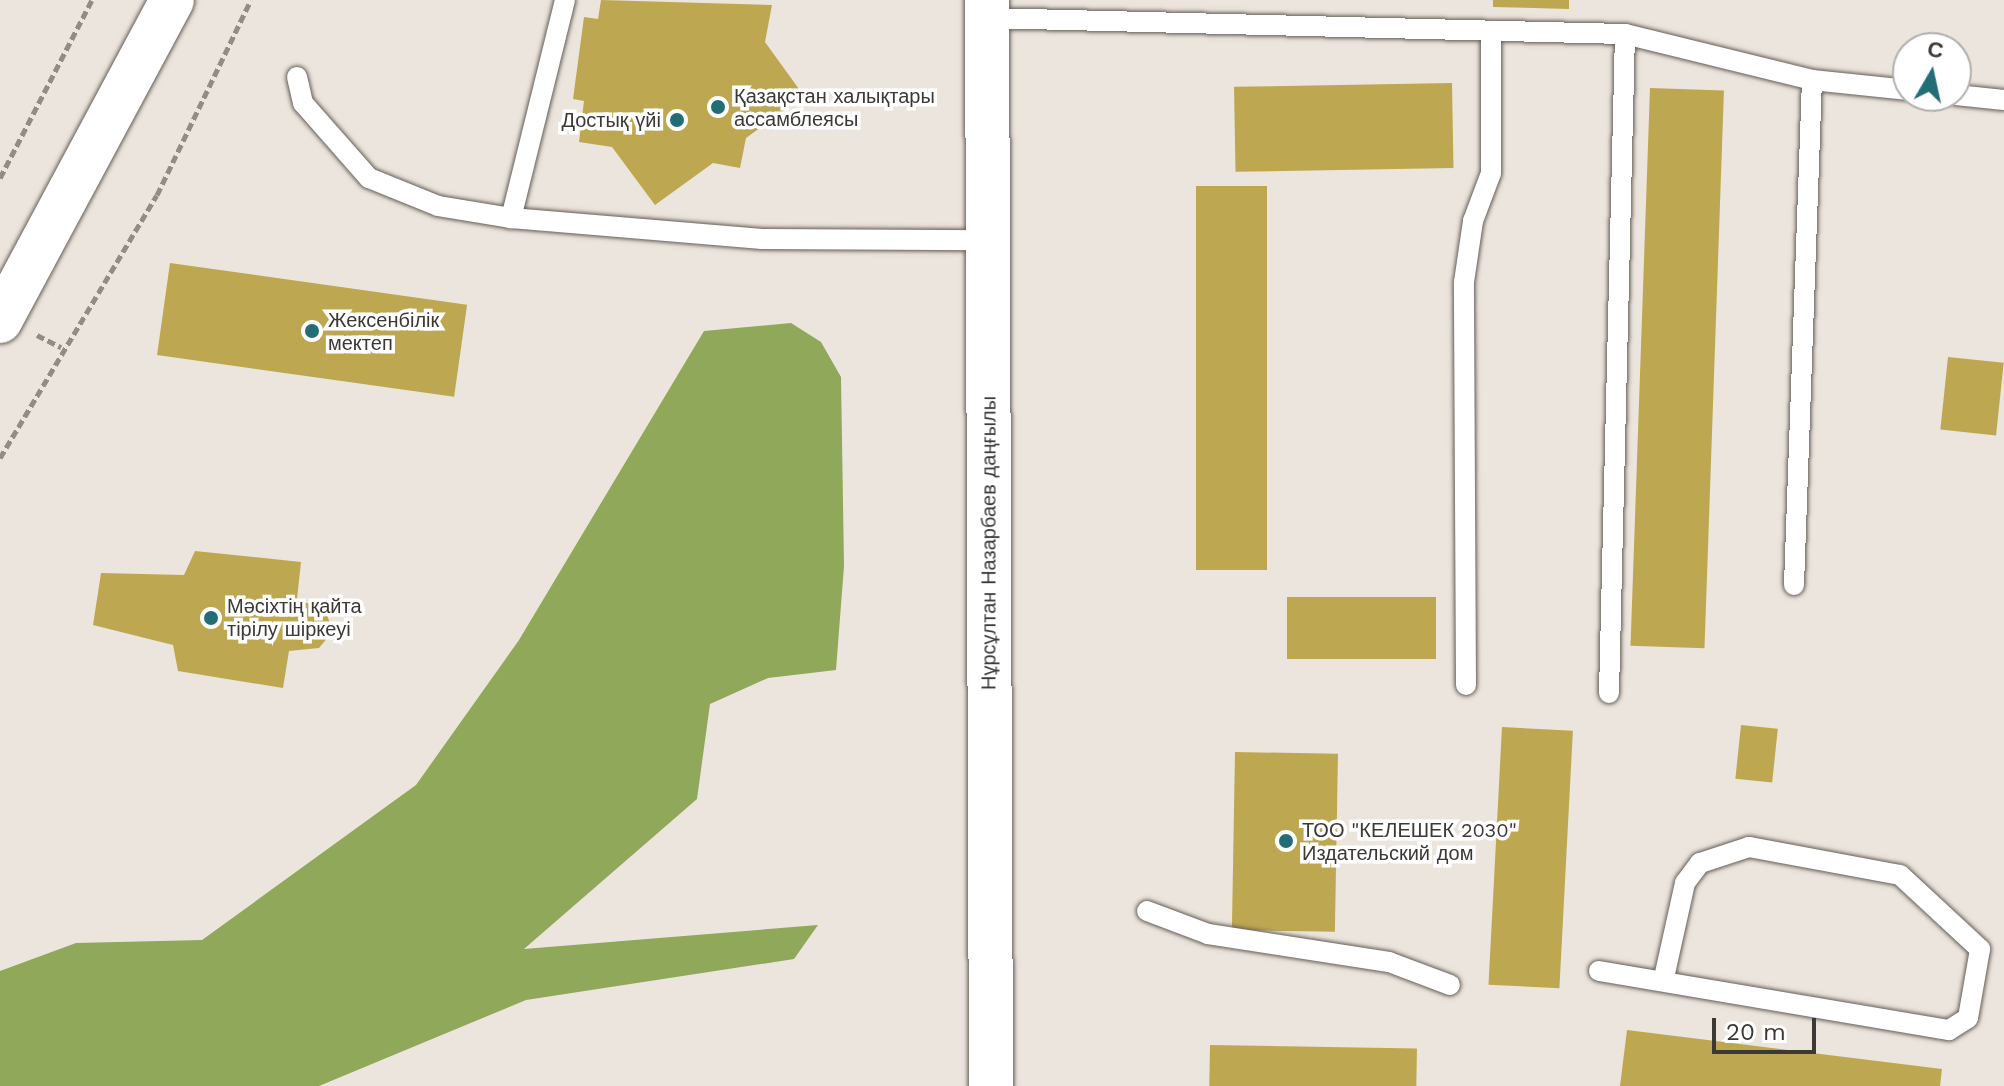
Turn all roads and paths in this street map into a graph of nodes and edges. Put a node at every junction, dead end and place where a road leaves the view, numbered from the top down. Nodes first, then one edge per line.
1 (92, 0) edge
2 (172, 0) edge
3 (251, 0) edge
4 (565, 0) edge
5 (987, 9) edge
6 (1491, 33) junction
7 (1625, 34) junction
8 (297, 77) dead end
9 (1812, 80) junction
10 (1892, 88) edge
11 (1972, 97) edge
12 (2004, 100) edge
13 (0, 178) edge
14 (511, 218) junction
15 (988, 240) junction
16 (0, 321) edge
17 (0, 458) edge
18 (1794, 585) dead end
19 (1466, 685) dead end
20 (1609, 693) dead end
21 (1147, 911) dead end
22 (1599, 971) dead end
23 (1664, 978) junction
24 (1450, 985) dead end
25 (991, 1086) edge

1 - 13 path
2 - 16 main road
3 - 17 path
4 - 14 lane
5 - 6 lane
5 - 15 main road, Нұрсұлтан Назарбаев даңғылы
6 - 7 lane
6 - 19 lane
7 - 9 lane
7 - 20 lane
8 - 14 lane
9 - 10 lane
9 - 18 lane
11 - 12 lane
14 - 15 lane
15 - 25 main road, Нұрсұлтан Назарбаев даңғылы
21 - 24 lane
22 - 23 lane
23 - 23 lane

